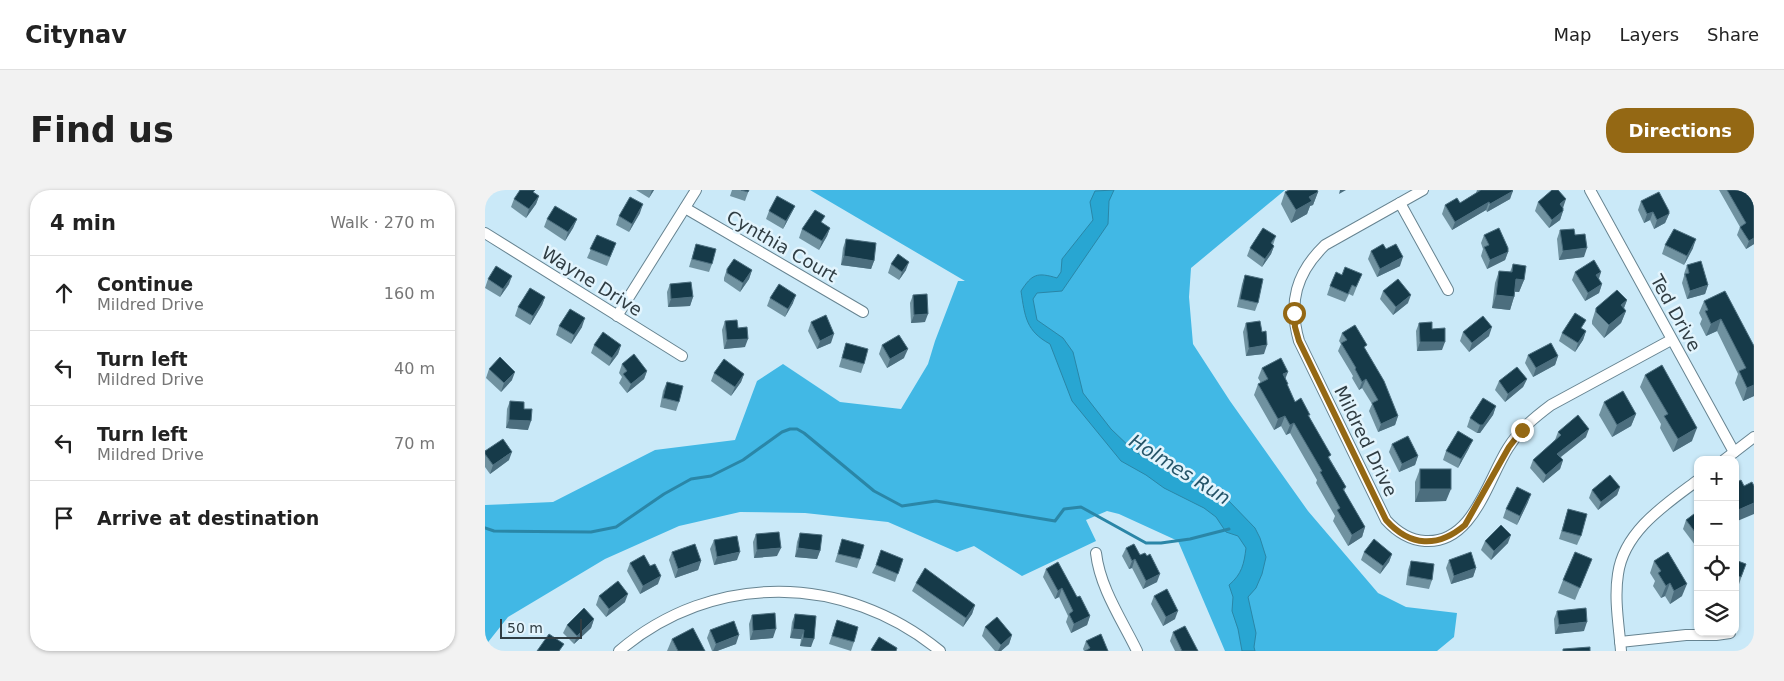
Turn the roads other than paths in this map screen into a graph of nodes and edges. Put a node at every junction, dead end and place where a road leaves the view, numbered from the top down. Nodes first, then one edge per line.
1 (695, 190) edge
2 (1423, 190) edge
3 (1590, 190) edge
4 (1400, 203) junction
5 (685, 208) junction
6 (485, 233) edge
7 (1448, 290) dead end
8 (863, 312) dead end
9 (617, 316) junction
10 (1671, 340) junction
11 (682, 356) dead end
12 (1754, 437) edge
13 (1734, 452) junction
14 (1729, 456) edge
15 (1694, 483) edge
16 (1096, 553) dead end
17 (1694, 635) edge
18 (1620, 646) edge
19 (619, 651) edge
20 (940, 651) edge
21 (1137, 651) edge

1 - 5 street
2 - 4 street, Mildred Drive
3 - 10 street, Ted Drive
4 - 7 street
4 - 10 street, Mildred Drive
5 - 8 street, Cynthia Court
5 - 9 street
6 - 9 street, Wayne Drive
9 - 11 street, Wayne Drive
10 - 13 street, Ted Drive
12 - 13 street
13 - 14 street
15 - 18 street
16 - 21 street
17 - 18 street
19 - 20 street

